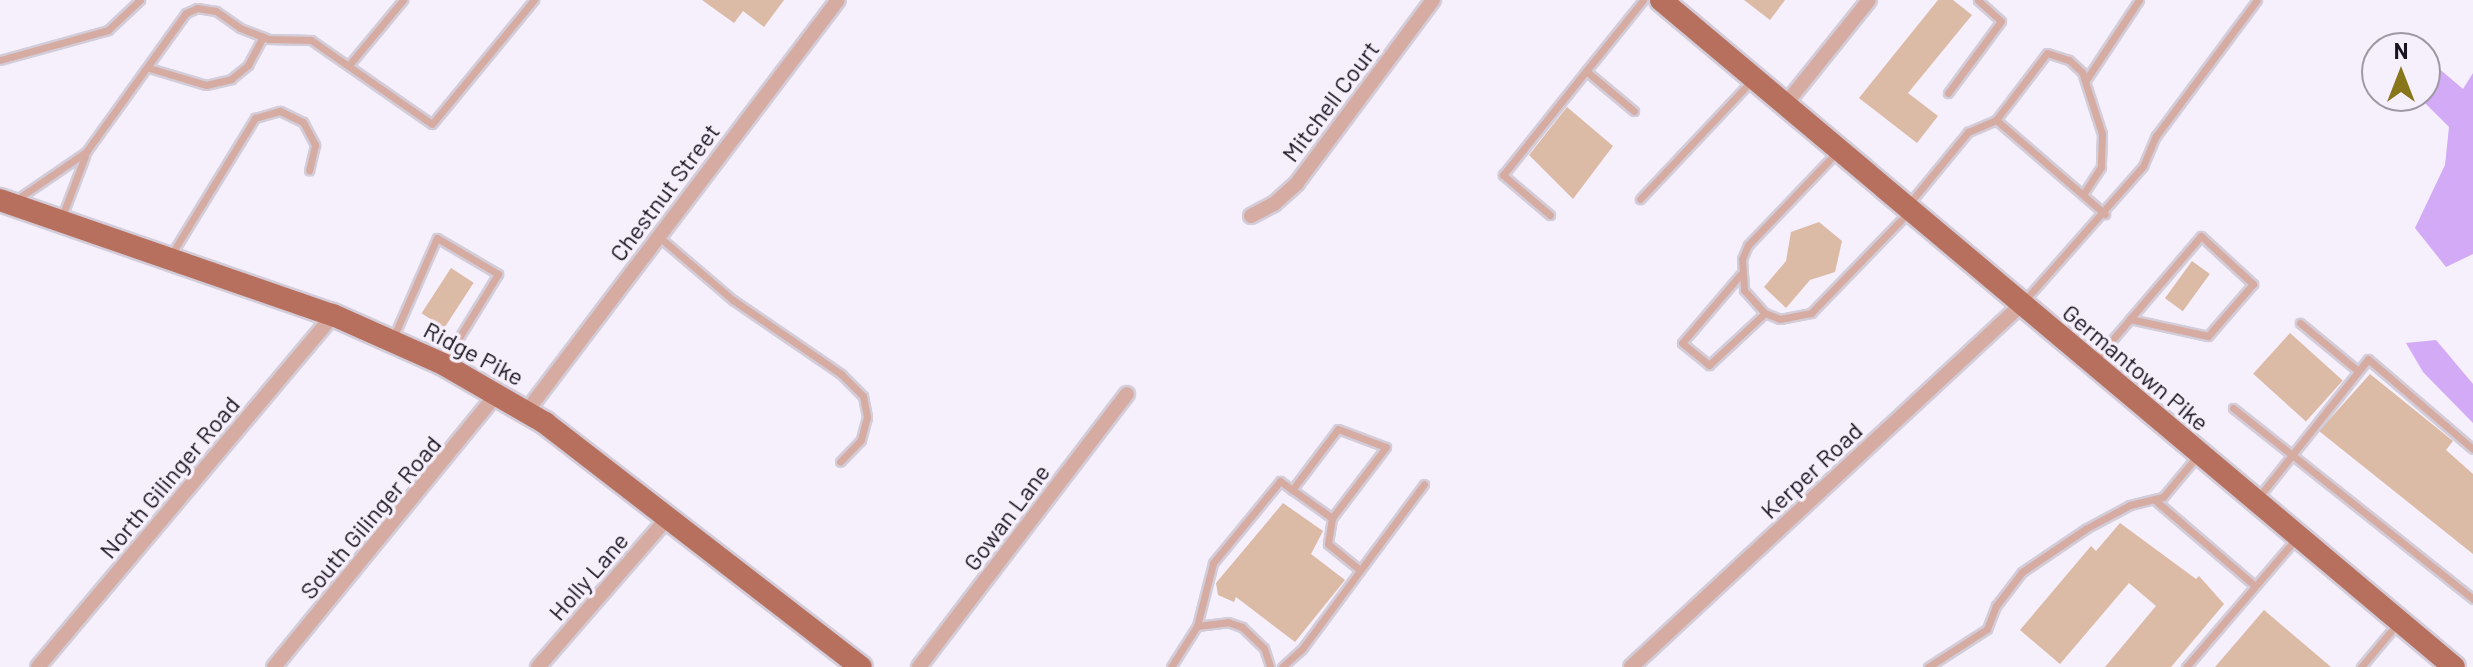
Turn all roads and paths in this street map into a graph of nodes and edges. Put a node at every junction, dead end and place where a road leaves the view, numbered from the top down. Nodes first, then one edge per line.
1 (139, 0) edge
2 (403, 0) edge
3 (534, 0) edge
4 (1433, 0) edge
5 (1643, 0) edge
6 (1661, 0) edge
7 (1869, 0) edge
8 (1978, 0) edge
9 (2139, 0) edge
10 (2257, 0) edge
11 (836, 1) edge
12 (263, 37) junction
13 (0, 60) edge
14 (349, 65) junction
15 (149, 68) junction
16 (1586, 71) junction
17 (1754, 78) junction
18 (2086, 80) junction
19 (1948, 93) dead end
20 (1785, 105) junction
21 (1634, 111) dead end
22 (1996, 120) junction
23 (1839, 151) junction
24 (86, 152) junction
25 (309, 170) dead end
26 (2083, 195) junction
27 (1640, 199) dead end
28 (5, 202) edge
29 (1910, 211) junction
30 (2105, 214) junction
31 (1550, 215) dead end
32 (1251, 216) dead end
33 (60, 221) junction
34 (658, 236) junction
35 (168, 260) junction
36 (1740, 275) junction
37 (2021, 305) junction
38 (1765, 313) junction
39 (333, 315) junction
40 (2130, 319) junction
41 (2300, 323) dead end
42 (393, 339) junction
43 (443, 364) junction
44 (2091, 365) junction
45 (2358, 371) junction
46 (497, 394) junction
47 (1127, 394) dead end
48 (2233, 408) dead end
49 (527, 411) junction
50 (2473, 449) edge
51 (2199, 453) junction
52 (2290, 455) junction
53 (840, 462) dead end
54 (1424, 484) dead end
55 (1292, 490) junction
56 (2256, 500) junction
57 (2156, 501) junction
58 (670, 515) junction
59 (1332, 518) junction
60 (2299, 535) junction
61 (1360, 570) junction
62 (2255, 586) junction
63 (2473, 599) edge
64 (2401, 619) junction
65 (1197, 626) junction
66 (38, 667) edge
67 (274, 667) edge
68 (538, 667) edge
69 (861, 667) edge
70 (919, 667) edge
71 (1171, 667) edge
72 (1270, 667) edge
73 (1282, 667) edge
74 (1631, 667) edge
75 (1928, 667) edge
76 (2186, 667) edge
77 (2361, 667) edge
78 (2454, 667) edge

1 - 13 lane
2 - 14 lane
3 - 14 lane
4 - 32 street, Mitchell Court
5 - 16 lane
6 - 17 main road, Germantown Pike
7 - 20 street
8 - 19 lane
9 - 18 lane
10 - 30 lane
11 - 34 street, Chestnut Street
12 - 14 lane
12 - 15 lane
12 - 15 lane
15 - 24 lane
16 - 21 lane
16 - 31 lane
17 - 20 main road, Germantown Pike
17 - 27 lane
18 - 22 lane
18 - 26 lane
20 - 23 main road, Germantown Pike
22 - 26 lane
22 - 29 lane
23 - 29 main road, Germantown Pike
23 - 36 lane
24 - 28 lane
24 - 33 lane
25 - 35 lane
26 - 30 lane
28 - 33 main road, Ridge Pike
29 - 37 main road, Germantown Pike
29 - 38 lane
30 - 37 lane
33 - 35 main road, Ridge Pike
34 - 49 street, Chestnut Street
34 - 53 lane
35 - 39 main road, Ridge Pike
36 - 38 lane
36 - 38 lane
37 - 44 main road, Germantown Pike
37 - 74 street, Kerper Road
39 - 42 main road, Ridge Pike
39 - 66 street, North Gilinger Road
40 - 40 lane
40 - 44 lane
41 - 45 lane
42 - 43 main road, Ridge Pike
42 - 43 lane
43 - 46 main road, Ridge Pike
44 - 51 main road, Germantown Pike
45 - 50 lane
45 - 52 lane
46 - 49 main road, Ridge Pike
46 - 67 street, South Gilinger Road
47 - 70 street, Gowan Lane
48 - 52 lane
49 - 58 main road, Ridge Pike
51 - 56 main road, Germantown Pike
51 - 57 lane
52 - 56 lane
52 - 63 lane
54 - 61 lane
55 - 59 lane
55 - 59 lane
55 - 65 lane
56 - 60 main road, Germantown Pike
57 - 62 lane
57 - 75 lane
58 - 68 street, Holly Lane
58 - 69 main road, Ridge Pike
59 - 61 lane
60 - 62 lane
60 - 64 main road, Germantown Pike
61 - 73 lane
62 - 76 lane
64 - 77 lane
64 - 78 main road, Germantown Pike
65 - 71 lane
65 - 72 lane

